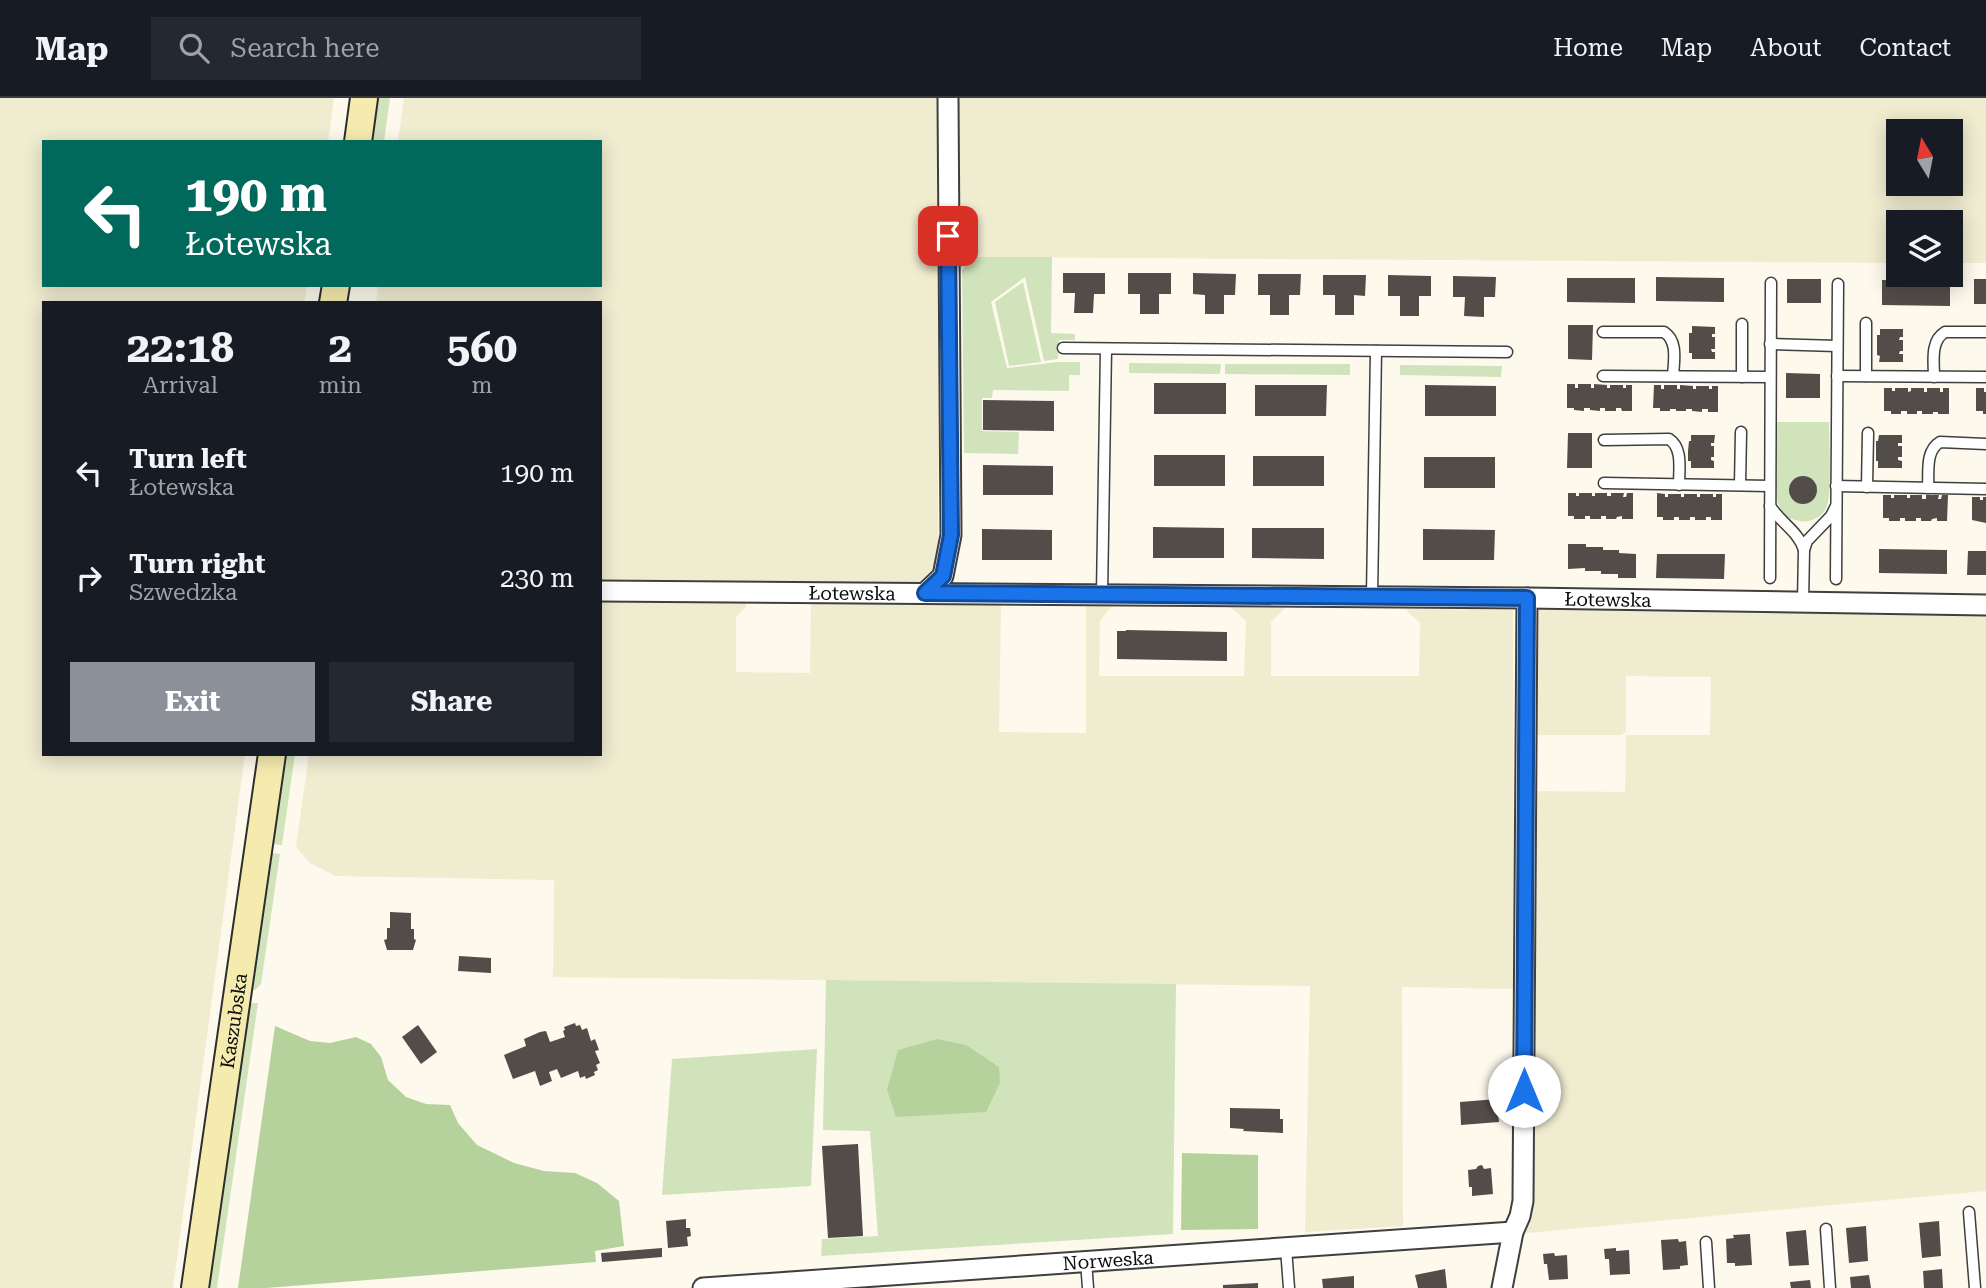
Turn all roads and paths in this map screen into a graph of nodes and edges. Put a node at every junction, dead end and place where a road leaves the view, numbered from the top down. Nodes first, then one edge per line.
1 (364, 98) edge
2 (948, 98) edge
3 (358, 140) edge
4 (1770, 283) dead end
5 (1838, 284) dead end
6 (1866, 323) dead end
7 (1742, 324) dead end
8 (1603, 332) dead end
9 (1986, 332) edge
10 (1770, 344) junction
11 (1838, 346) junction
12 (1063, 348) dead end
13 (1105, 349) junction
14 (1376, 351) junction
15 (1507, 352) dead end
16 (1603, 376) dead end
17 (1674, 376) junction
18 (1837, 376) junction
19 (1866, 376) junction
20 (1742, 377) junction
21 (1770, 377) junction
22 (1934, 377) junction
23 (1986, 377) edge
24 (1741, 432) dead end
25 (1868, 433) dead end
26 (1604, 440) dead end
27 (1986, 444) edge
28 (1604, 483) dead end
29 (1679, 485) junction
30 (1740, 485) junction
31 (1770, 486) junction
32 (1836, 486) junction
33 (1867, 487) junction
34 (1928, 488) junction
35 (1986, 489) edge
36 (1770, 505) junction
37 (1836, 506) junction
38 (1804, 550) junction
39 (1770, 578) dead end
40 (1836, 579) dead end
41 (602, 591) edge
42 (925, 593) junction
43 (1102, 594) junction
44 (1372, 596) junction
45 (1527, 598) junction
46 (1803, 602) junction
47 (1986, 605) edge
48 (272, 756) edge
49 (1969, 1212) dead end
50 (1826, 1229) dead end
51 (1513, 1232) junction
52 (1706, 1242) dead end
53 (1286, 1248) junction
54 (1086, 1261) junction
55 (887, 1281) edge
56 (195, 1288) edge
57 (703, 1288) edge
58 (1088, 1288) edge
59 (1289, 1288) edge
60 (1502, 1288) edge
61 (1709, 1288) edge
62 (1830, 1288) edge
63 (1975, 1288) edge

1 - 3 main road
2 - 42 street
4 - 10 lane
5 - 11 lane
6 - 19 lane
7 - 20 lane
8 - 17 lane
9 - 22 lane
10 - 11 lane
10 - 21 lane
11 - 18 lane
12 - 13 lane
13 - 14 lane
13 - 43 lane
14 - 15 lane
14 - 44 lane
16 - 17 lane
17 - 20 lane
18 - 19 lane
18 - 32 lane
19 - 22 lane
20 - 21 lane
21 - 31 lane
22 - 23 lane
24 - 30 lane
25 - 33 lane
26 - 29 lane
27 - 34 lane
28 - 29 lane
29 - 30 lane
30 - 31 lane
31 - 36 lane
32 - 33 lane
32 - 37 lane
33 - 34 lane
34 - 35 lane
36 - 38 lane
36 - 39 lane
37 - 38 lane
37 - 40 lane
38 - 46 lane
41 - 42 street, Łotewska
42 - 43 street, Łotewska
43 - 44 street, Łotewska
44 - 45 street, Łotewska
45 - 46 street, Łotewska
45 - 51 street
46 - 47 street, Łotewska
48 - 56 main road, Kaszubska
49 - 63 lane
50 - 62 lane
51 - 53 street, Norweska
51 - 60 street
52 - 61 lane
53 - 54 street, Norweska
53 - 59 lane
54 - 55 street, Norweska
54 - 58 lane
55 - 57 street, Norweska

